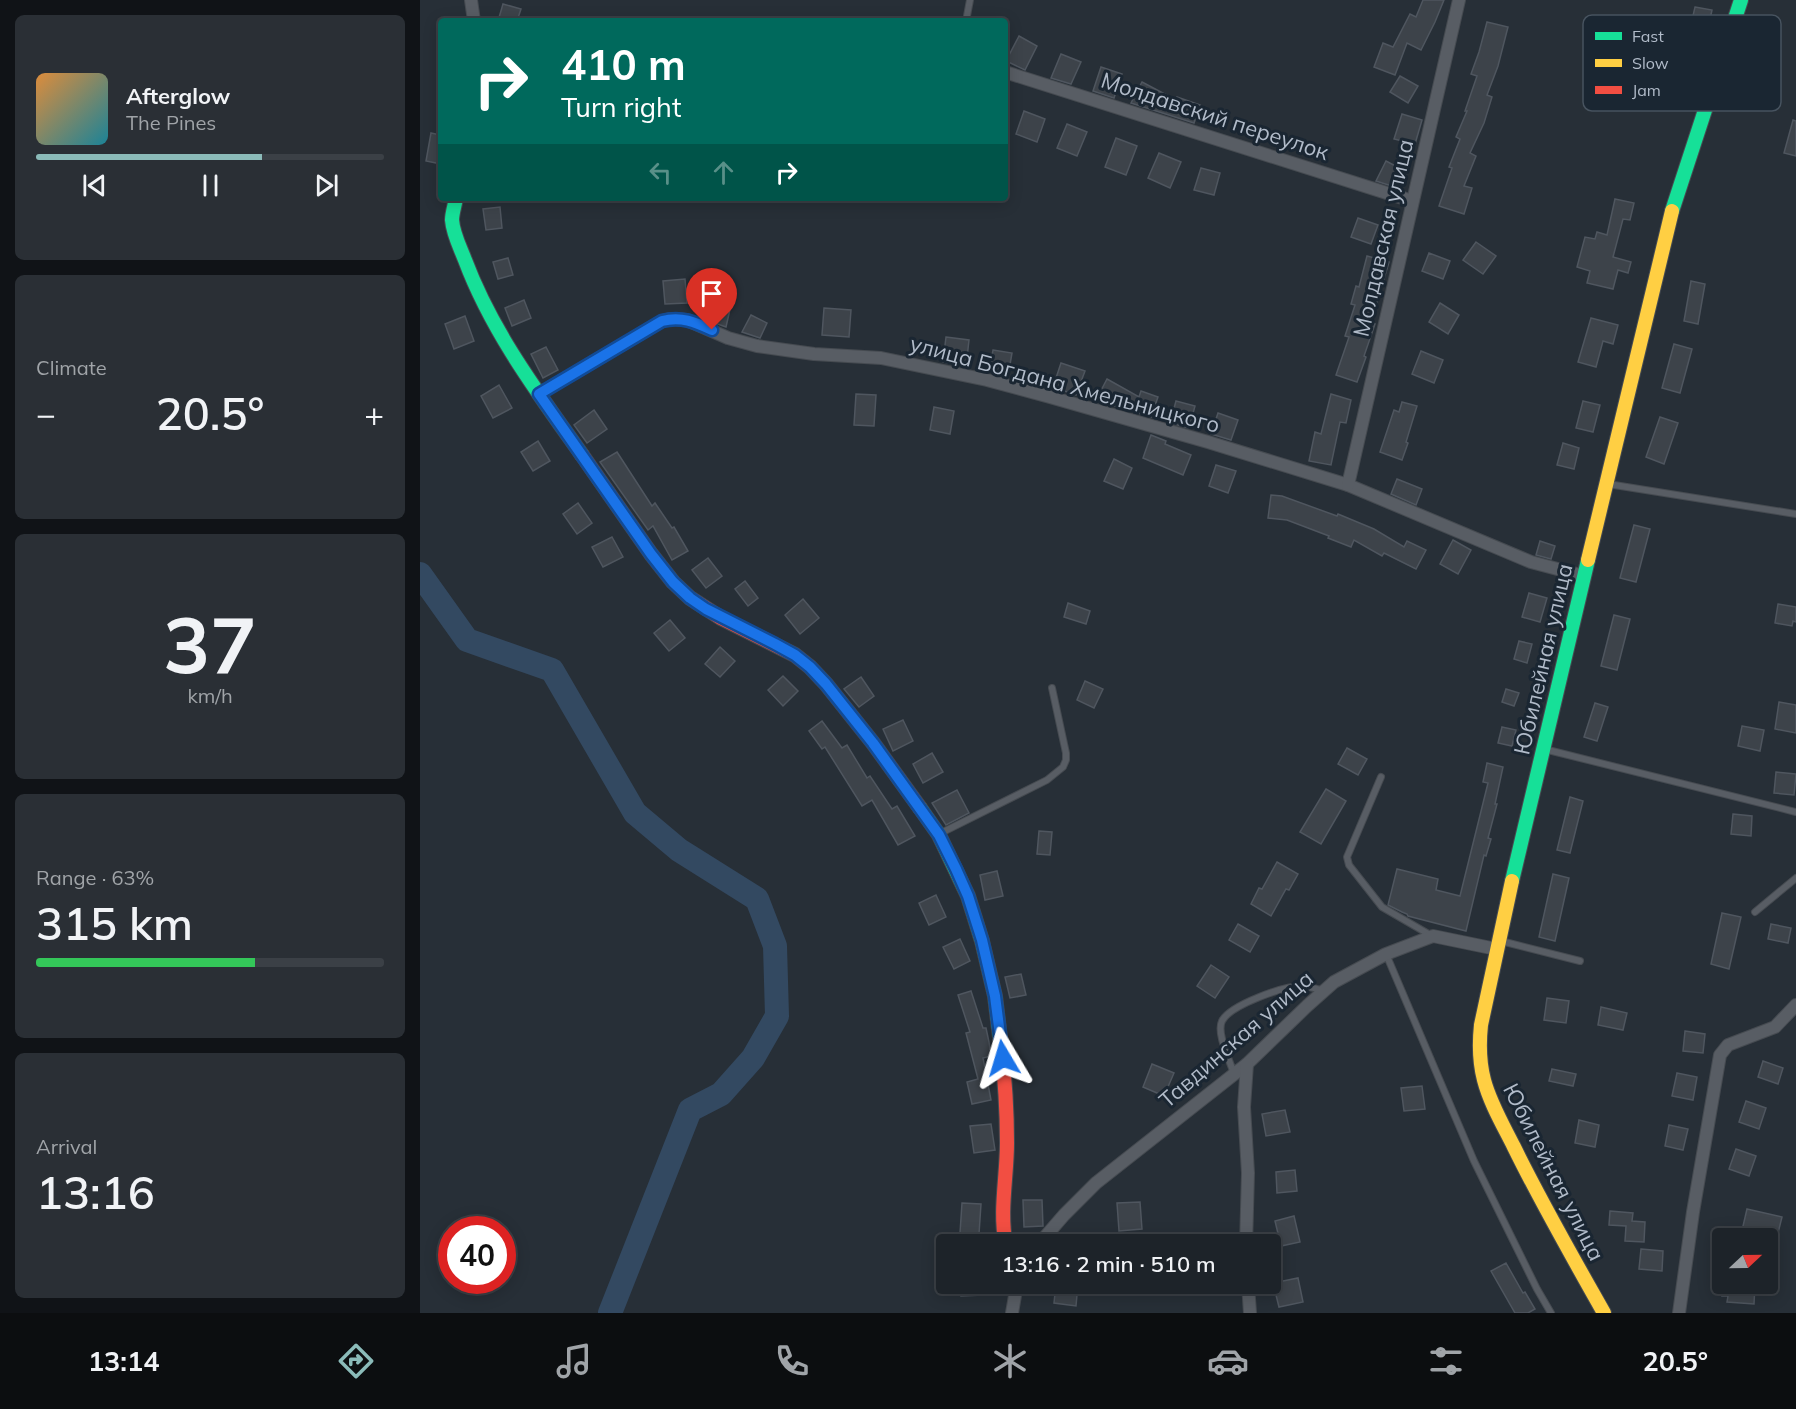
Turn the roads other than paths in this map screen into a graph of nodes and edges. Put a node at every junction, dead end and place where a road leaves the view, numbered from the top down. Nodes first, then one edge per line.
1 (471, 0) edge
2 (970, 0) edge
3 (1459, 0) edge
4 (1741, 0) edge
5 (1736, 15) edge
6 (474, 18) edge
7 (967, 18) edge
8 (1008, 73) edge
9 (1704, 111) edge
10 (454, 201) edge
11 (1412, 201) junction
12 (539, 394) junction
13 (1607, 484) junction
14 (1348, 485) junction
15 (1796, 513) edge
16 (1584, 576) junction
17 (1052, 688) dead end
18 (1544, 748) junction
19 (1380, 777) dead end
20 (1796, 812) edge
21 (939, 835) junction
22 (1796, 878) edge
23 (1755, 912) dead end
24 (1433, 936) junction
25 (1497, 945) junction
26 (1386, 954) junction
27 (1580, 961) dead end
28 (1324, 991) junction
29 (1796, 1005) edge
30 (1247, 1064) junction
31 (1234, 1074) junction
32 (1004, 1234) edge
33 (1048, 1234) edge
34 (1246, 1234) edge
35 (1015, 1294) edge
36 (1249, 1294) edge
37 (1012, 1313) edge
38 (1250, 1313) edge
39 (1551, 1313) edge
40 (1604, 1313) edge
41 (1678, 1313) edge

1 - 6 street
2 - 7 lane
3 - 11 street, Молдавская улица
4 - 5 street, Юбилейная улица
8 - 11 street, Молдавский переулок
9 - 13 street, Юбилейная улица
10 - 12 street
11 - 14 street, Молдавская улица
12 - 14 street, улица Богдана Хмельницкого
12 - 21 street
13 - 15 lane
13 - 16 street, Юбилейная улица
14 - 16 street, улица Богдана Хмельницкого
16 - 18 street, Юбилейная улица
17 - 21 lane
18 - 20 lane
18 - 25 street, Юбилейная улица
19 - 24 lane
21 - 32 street
22 - 23 lane
24 - 25 street
24 - 26 street, Тавдинская улица
25 - 27 lane
25 - 40 street, Юбилейная улица
26 - 28 street, Тавдинская улица
26 - 39 lane
28 - 30 street, Тавдинская улица
28 - 31 lane
29 - 41 street
30 - 31 street, Тавдинская улица
30 - 34 street
31 - 33 street, Тавдинская улица
35 - 37 street
36 - 38 street

